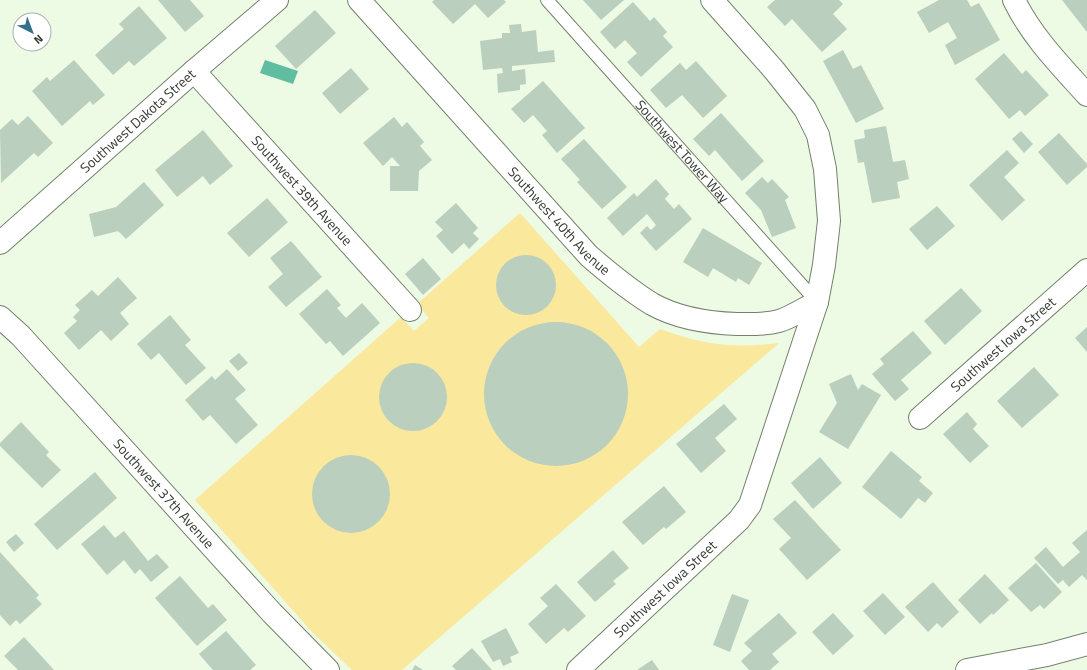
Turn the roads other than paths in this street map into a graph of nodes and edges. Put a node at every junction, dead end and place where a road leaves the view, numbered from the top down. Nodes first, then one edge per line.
1 (277, 0) edge
2 (359, 0) edge
3 (547, 0) edge
4 (712, 0) edge
5 (1014, 0) edge
6 (194, 71) junction
7 (1087, 95) edge
8 (0, 243) edge
9 (1087, 270) edge
10 (817, 302) junction
11 (410, 310) dead end
12 (0, 317) edge
13 (920, 418) dead end
14 (1087, 644) edge
15 (328, 670) edge
16 (578, 670) edge
17 (967, 670) edge

1 - 6 street, Southwest Dakota Street
2 - 10 street, Southwest 40th Avenue
3 - 10 lane, Southwest Tower Way
4 - 10 street
5 - 7 street
6 - 8 street, Southwest Dakota Street
6 - 11 street, Southwest 39th Avenue
9 - 13 street, Southwest Iowa Street
10 - 16 street, Southwest Iowa Street
12 - 15 street, Southwest 37th Avenue
14 - 17 street

